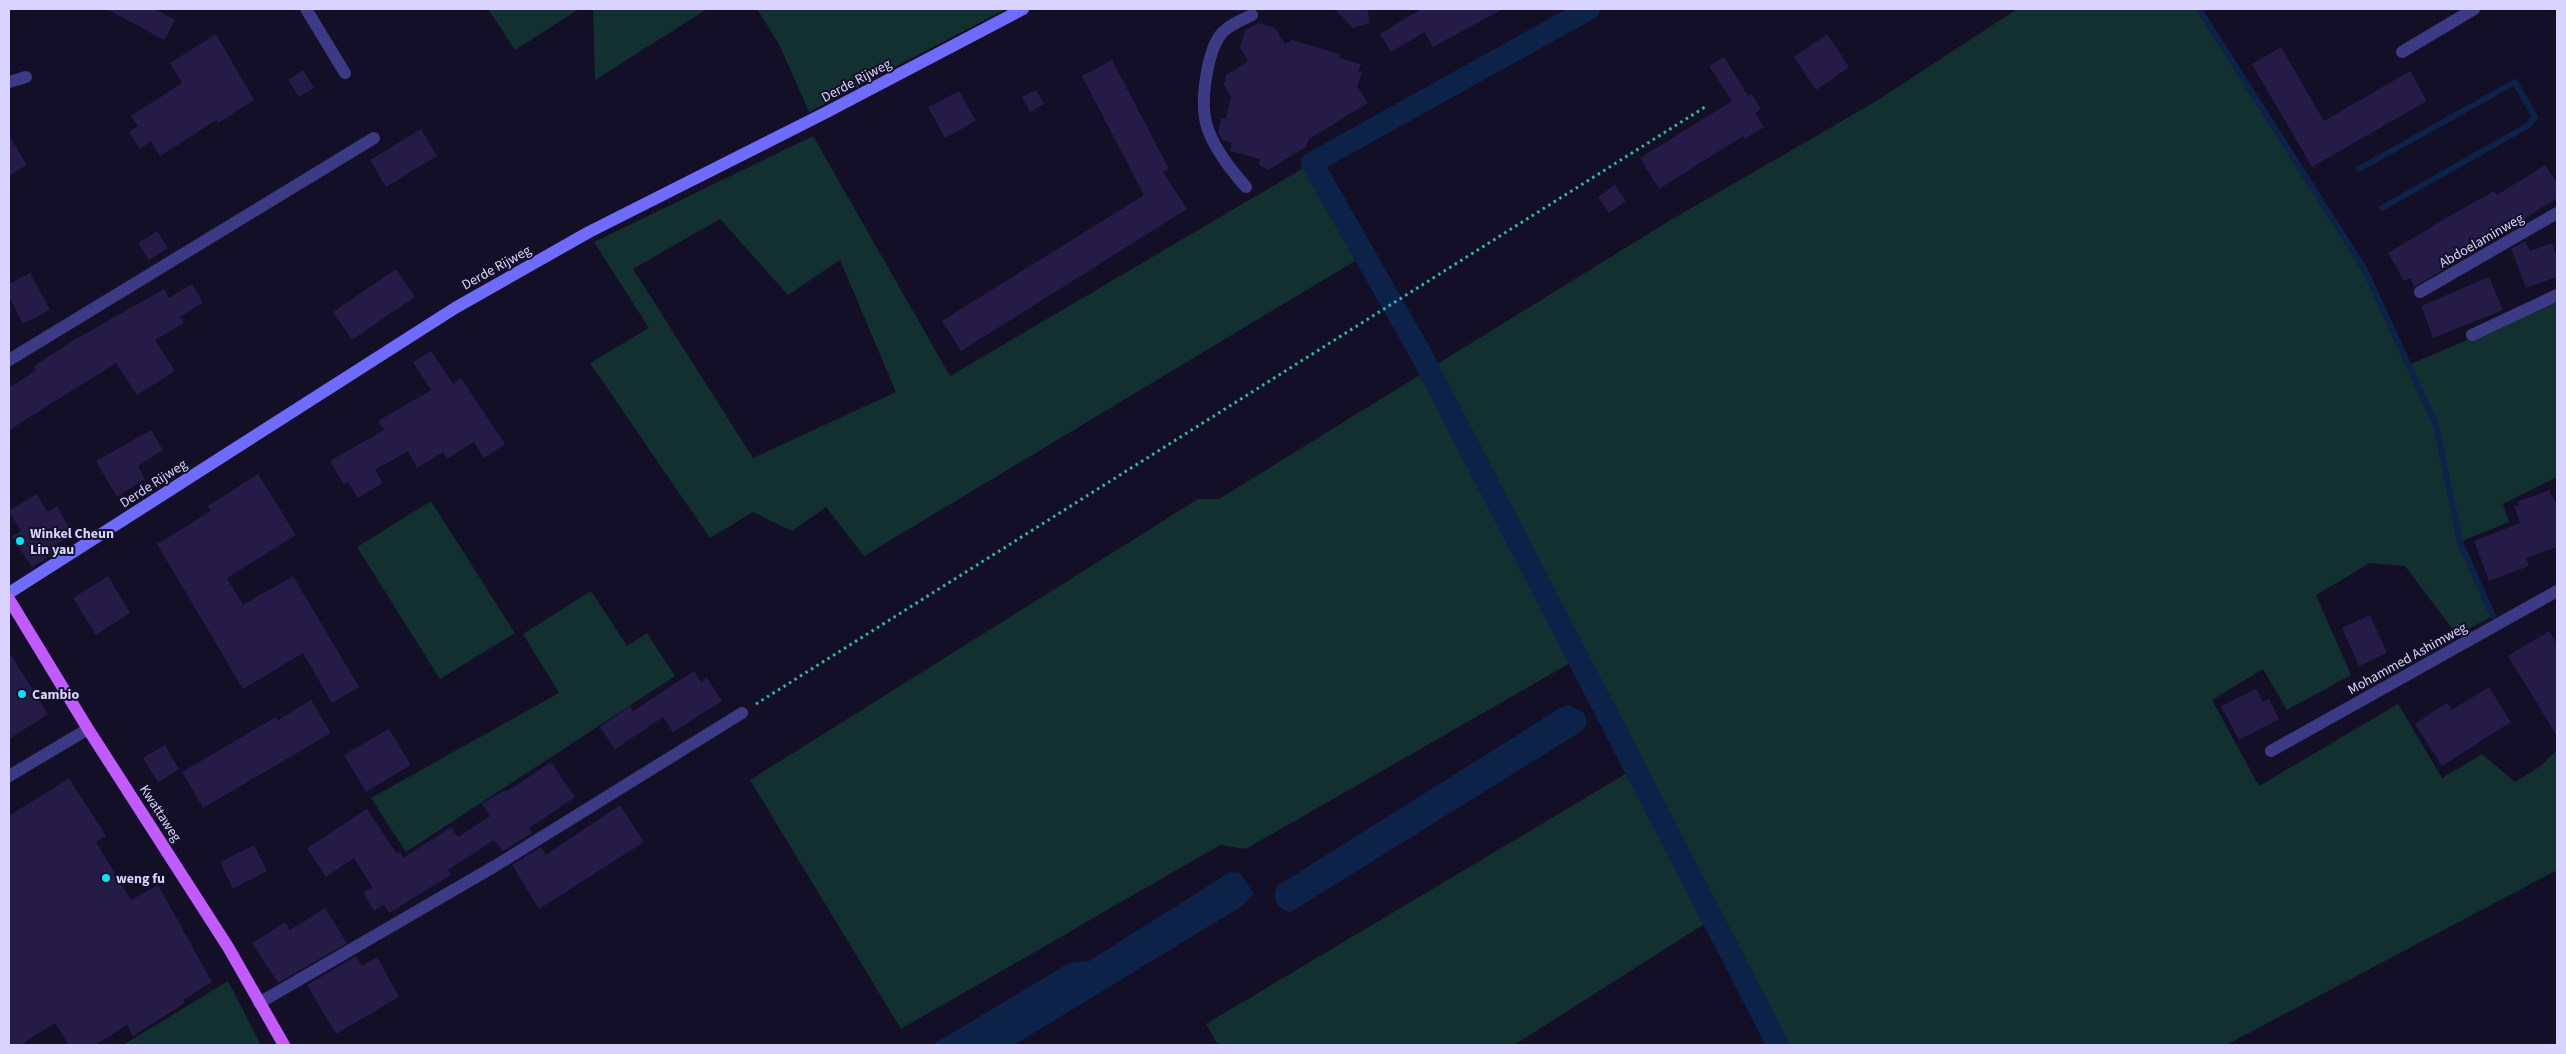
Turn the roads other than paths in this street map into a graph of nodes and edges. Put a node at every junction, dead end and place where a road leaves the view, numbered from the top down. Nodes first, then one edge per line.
1 (306, 9) edge
2 (1023, 9) edge
3 (1264, 9) edge
4 (2474, 9) edge
5 (1250, 12) edge
6 (2402, 52) dead end
7 (345, 72) dead end
8 (26, 77) dead end
9 (9, 82) edge
10 (374, 138) dead end
11 (1246, 187) dead end
12 (2557, 213) edge
13 (2420, 292) dead end
14 (2557, 295) edge
15 (2472, 335) dead end
16 (9, 360) edge
17 (2557, 591) edge
18 (9, 594) edge
19 (9, 599) edge
20 (742, 713) road end
21 (88, 729) junction
22 (2271, 751) dead end
23 (9, 776) edge
24 (259, 1003) junction
25 (280, 1044) edge

1 - 7 street
2 - 18 street, Derde Rijweg
3 - 5 street
4 - 6 street
5 - 11 street
8 - 9 street
10 - 16 street
12 - 13 street, Abdoelaminweg
14 - 15 street
17 - 22 street, Mohammed Ashimweg
19 - 21 main road, Kwattaweg
20 - 24 street
21 - 23 street
21 - 24 main road, Kwattaweg
24 - 25 main road, Kwattaweg

